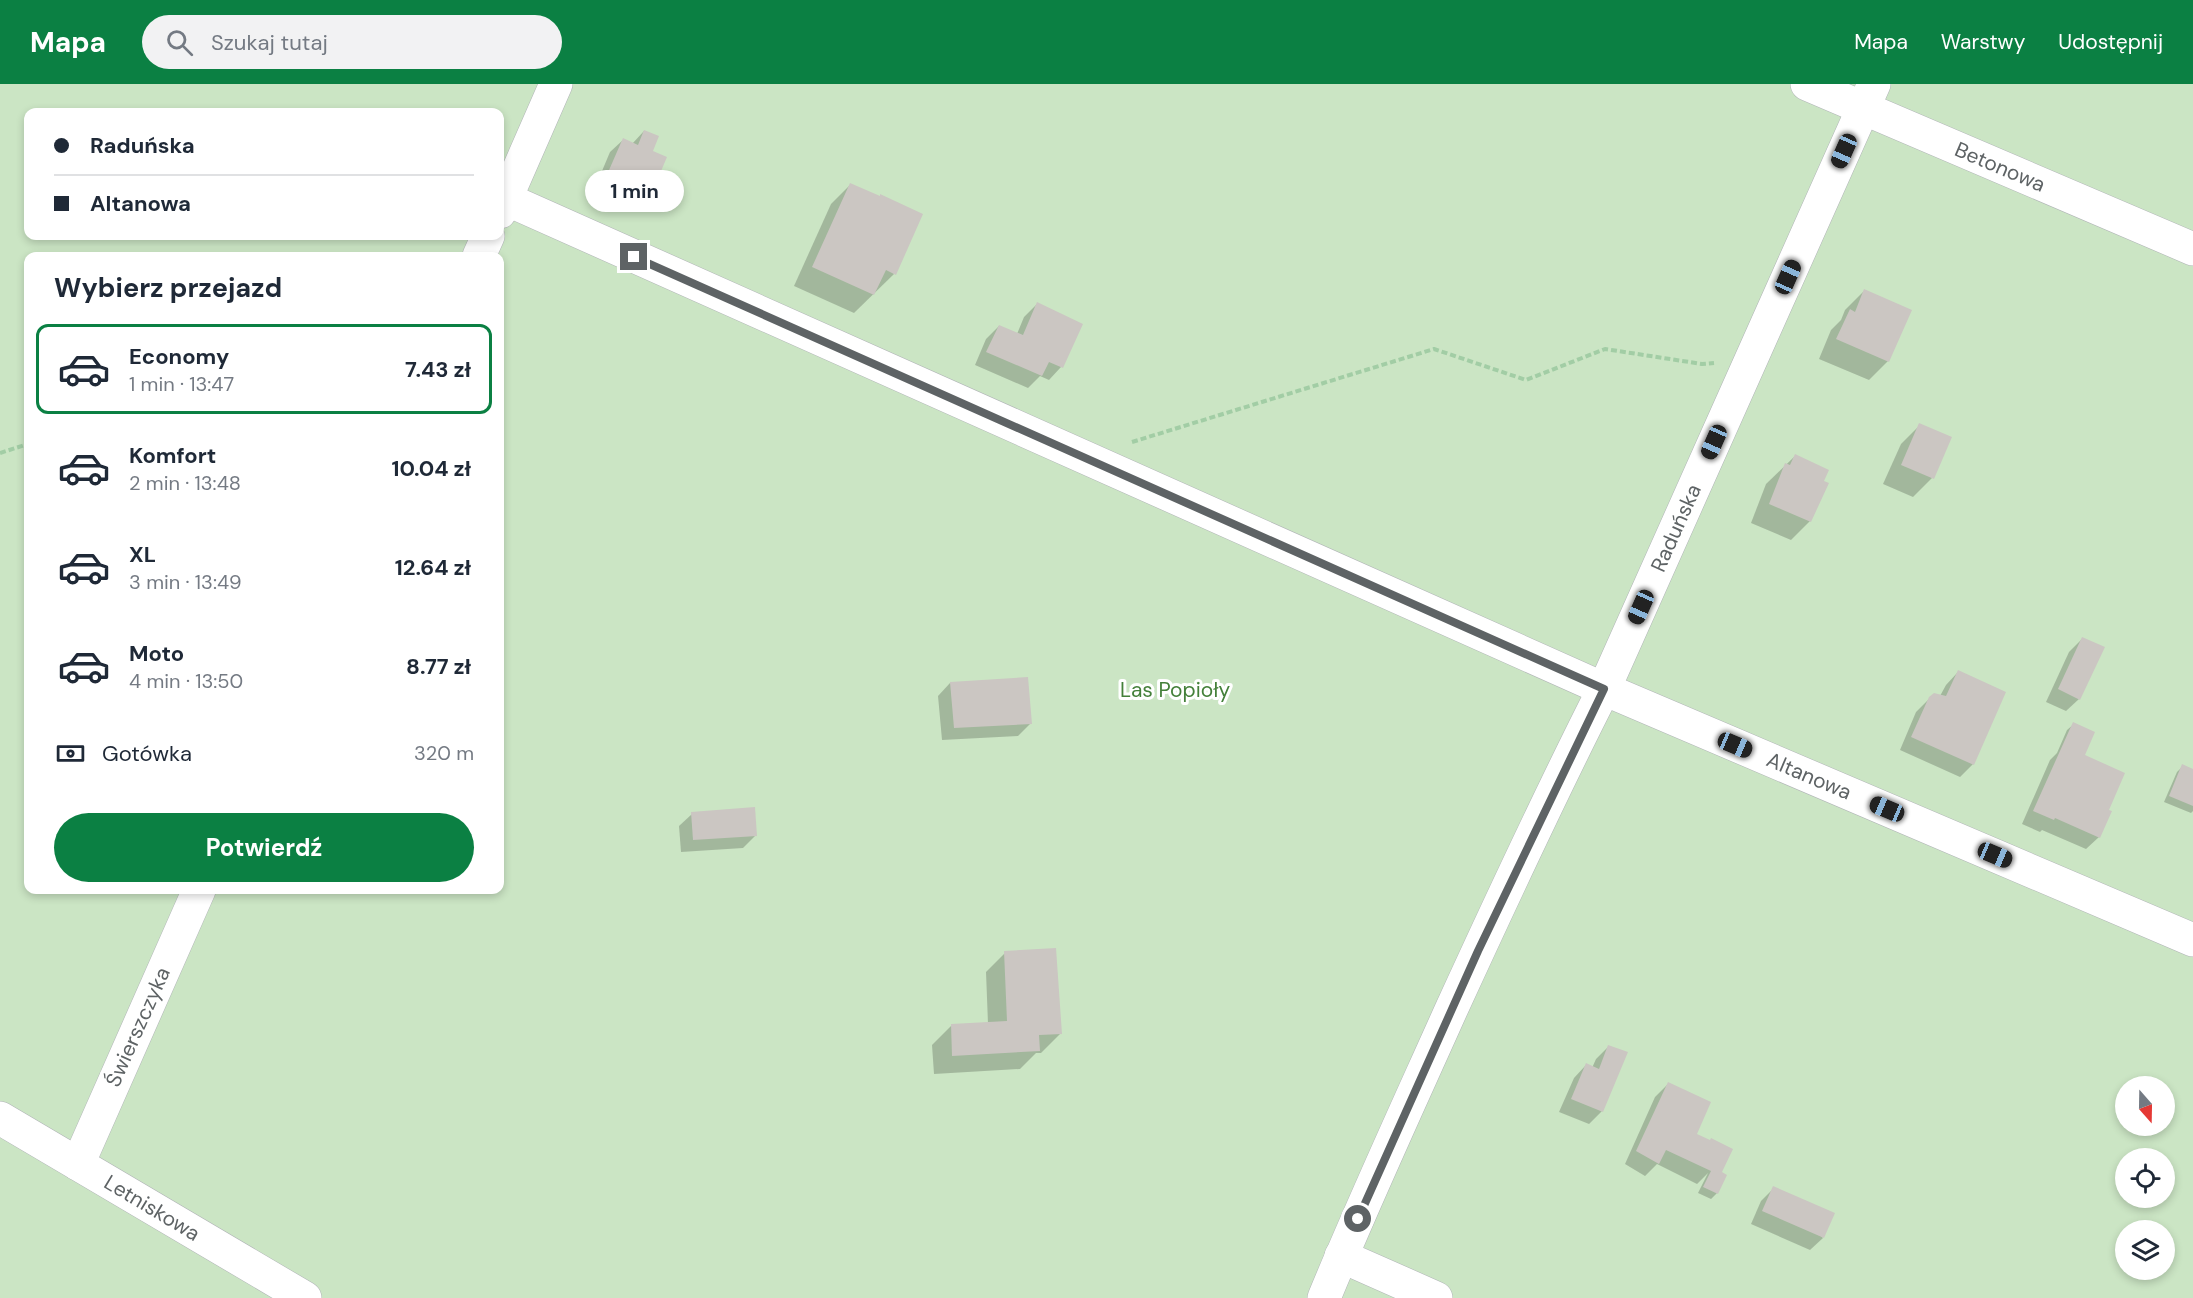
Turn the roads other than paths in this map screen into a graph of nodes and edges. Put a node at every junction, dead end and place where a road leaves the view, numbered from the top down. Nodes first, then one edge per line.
1 (556, 84) edge
2 (1807, 84) edge
3 (1868, 97) edge
4 (504, 201) edge
5 (504, 207) edge
6 (2193, 249) edge
7 (1604, 689) junction
8 (197, 894) edge
9 (2193, 940) edge
10 (0, 1118) edge
11 (78, 1164) junction
12 (1341, 1256) junction
13 (305, 1298) edge
14 (1324, 1298) edge
15 (1436, 1298) edge

1 - 4 street
2 - 3 street, Betonowa
3 - 6 street, Betonowa
3 - 7 street, Raduńska
5 - 7 street, Altanowa
7 - 9 street, Altanowa
7 - 12 street, Raduńska
8 - 11 street, Świerszczyka
10 - 11 street, Letniskowa
11 - 13 street, Letniskowa
12 - 14 street, Raduńska
12 - 15 street

